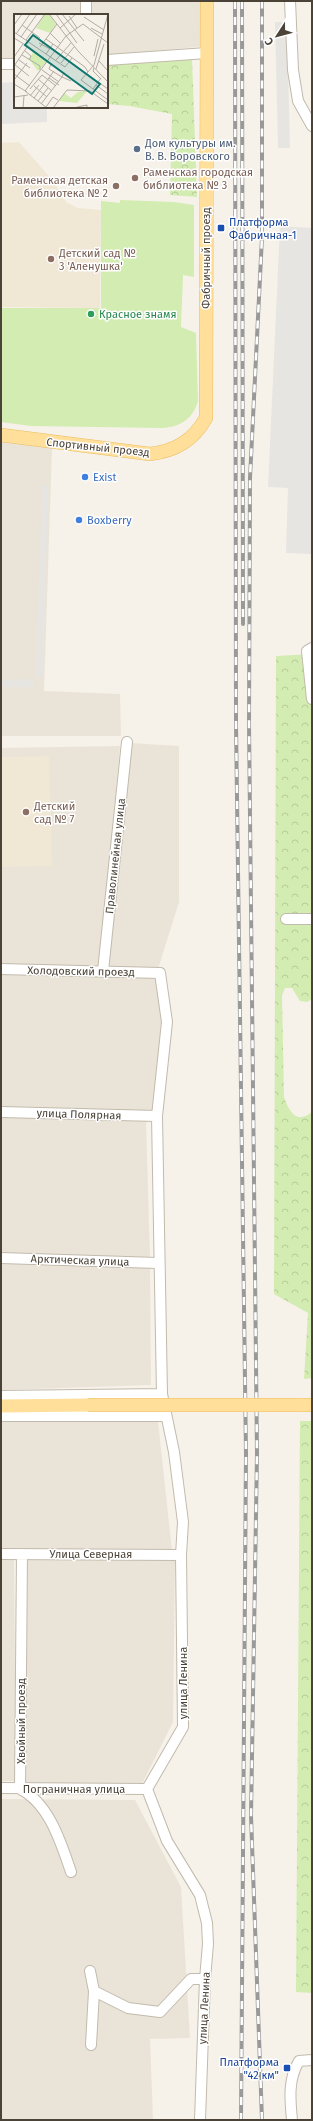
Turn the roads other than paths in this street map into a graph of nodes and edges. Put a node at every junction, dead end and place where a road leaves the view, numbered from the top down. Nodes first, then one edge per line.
1 (86, 1) edge
2 (207, 1) edge
3 (290, 1) edge
4 (86, 14) edge
5 (207, 53) junction
6 (108, 60) edge
7 (1, 64) edge
8 (14, 64) edge
9 (312, 126) edge
10 (206, 418) joint
11 (1, 435) edge
12 (312, 648) edge
13 (312, 699) edge
14 (127, 742) dead end
15 (286, 919) dead end
16 (312, 919) edge
17 (1, 969) edge
18 (103, 971) junction
19 (160, 973) joint
20 (1, 1112) edge
21 (157, 1116) junction
22 (1, 1258) edge
23 (158, 1263) junction
24 (162, 1394) junction
25 (1, 1396) edge
26 (312, 1405) edge
27 (1, 1406) edge
28 (1, 1416) edge
29 (166, 1416) junction
30 (1, 1554) edge
31 (22, 1554) junction
32 (181, 1555) junction
33 (1, 1788) edge
34 (20, 1789) junction
35 (147, 1789) junction
36 (71, 1872) dead end
37 (90, 1971) dead end
38 (205, 1979) junction
39 (94, 1991) junction
40 (91, 2045) dead end
41 (312, 2060) edge
42 (200, 2120) edge
43 (292, 2120) edge

1 - 4 street
2 - 5 main road, Фабричный проезд
3 - 9 street
5 - 6 street
5 - 10 main road, Фабричный проезд
7 - 8 street
10 - 11 main road, Спортивный проезд
12 - 13 street
14 - 18 street, Праволинейная улица
15 - 16 street
17 - 18 street, Холодовский проезд
18 - 19 street, Холодовский проезд
19 - 21 street, улица Ленина
20 - 21 street, улица Полярная
21 - 23 street, улица Ленина
22 - 23 street, Арктическая улица
23 - 24 street, улица Ленина
24 - 25 street
24 - 29 street, улица Ленина
26 - 27 main road, bridge
28 - 29 street
29 - 32 street, улица Ленина
30 - 31 street, Улица Северная
31 - 32 street, Улица Северная
31 - 34 street, Хвойный проезд
32 - 35 street, улица Ленина
33 - 34 street, Пограничная улица
34 - 35 street, Пограничная улица
34 - 36 street
35 - 38 street, улица Ленина
37 - 39 street
38 - 39 street
38 - 42 street, улица Ленина
39 - 40 street
41 - 43 street

